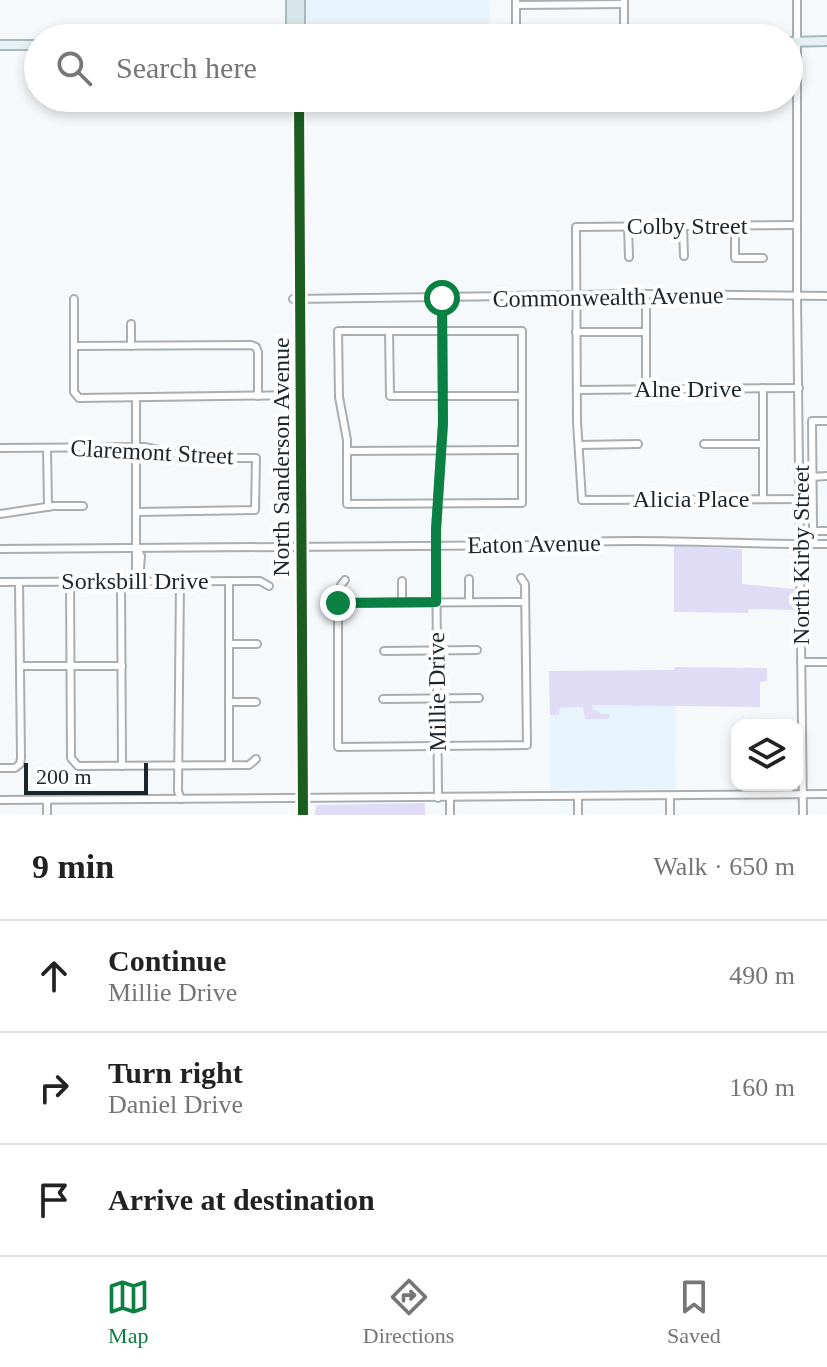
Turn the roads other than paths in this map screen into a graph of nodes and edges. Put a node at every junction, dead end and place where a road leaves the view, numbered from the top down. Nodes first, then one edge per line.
1 (292, 0) edge
2 (299, 0) edge
3 (797, 0) edge
4 (624, 2) edge
5 (516, 3) edge
6 (292, 24) edge
7 (299, 24) edge
8 (516, 24) edge
9 (624, 24) edge
10 (795, 24) edge
11 (827, 41) edge
12 (803, 42) edge
13 (0, 45) edge
14 (24, 45) edge
15 (292, 112) edge
16 (299, 112) edge
17 (795, 112) edge
18 (735, 225) junction
19 (797, 225) junction
20 (628, 226) junction
21 (683, 226) junction
22 (684, 256) dead end
23 (629, 257) dead end
24 (763, 258) dead end
25 (646, 294) junction
26 (576, 295) junction
27 (797, 296) junction
28 (827, 296) edge
29 (442, 298) junction
30 (74, 299) dead end
31 (297, 299) junction
32 (131, 324) dead end
33 (389, 331) junction
34 (442, 331) junction
35 (576, 332) junction
36 (646, 332) junction
37 (74, 346) junction
38 (131, 346) junction
39 (763, 388) junction
40 (799, 388) junction
41 (646, 389) junction
42 (577, 390) junction
43 (297, 395) junction
44 (258, 396) junction
45 (443, 396) junction
46 (522, 396) junction
47 (136, 398) junction
48 (827, 421) edge
49 (638, 444) dead end
50 (704, 444) dead end
51 (763, 444) junction
52 (579, 445) junction
53 (137, 447) junction
54 (0, 448) edge
55 (47, 448) junction
56 (441, 450) junction
57 (522, 450) junction
58 (347, 451) junction
59 (827, 476) edge
60 (800, 477) junction
61 (812, 477) junction
62 (763, 499) junction
63 (800, 499) junction
64 (440, 503) junction
65 (83, 506) dead end
66 (48, 507) junction
67 (137, 512) junction
68 (0, 514) edge
69 (827, 531) edge
70 (800, 544) junction
71 (827, 544) edge
72 (436, 546) junction
73 (298, 547) junction
74 (137, 548) junction
75 (0, 549) edge
76 (521, 578) dead end
77 (469, 579) dead end
78 (345, 580) dead end
79 (70, 581) junction
80 (121, 581) junction
81 (139, 581) junction
82 (180, 581) junction
83 (229, 581) junction
84 (402, 581) dead end
85 (0, 582) edge
86 (19, 582) junction
87 (269, 586) dead end
88 (402, 602) junction
89 (436, 602) junction
90 (469, 602) junction
91 (525, 602) junction
92 (338, 603) junction
93 (229, 644) junction
94 (257, 644) dead end
95 (477, 650) dead end
96 (384, 651) dead end
97 (437, 651) junction
98 (801, 662) junction
99 (827, 662) edge
100 (20, 666) junction
101 (70, 666) junction
102 (122, 666) junction
103 (479, 698) dead end
104 (383, 699) dead end
105 (438, 699) junction
106 (229, 702) junction
107 (256, 702) dead end
108 (438, 746) junction
109 (256, 759) dead end
110 (180, 765) junction
111 (229, 765) junction
112 (122, 766) junction
113 (0, 768) edge
114 (827, 794) edge
115 (802, 795) junction
116 (670, 796) junction
117 (578, 797) junction
118 (299, 798) junction
119 (438, 798) junction
120 (450, 798) junction
121 (181, 799) junction
122 (0, 800) edge
123 (47, 800) junction
124 (47, 815) edge
125 (296, 815) edge
126 (303, 815) edge
127 (450, 815) edge
128 (578, 815) edge
129 (670, 815) edge
130 (803, 815) edge

1 - 6 highway
2 - 7 highway
3 - 10 street, North Kirby Street
4 - 5 street
4 - 9 street
5 - 8 street
11 - 12 main road
13 - 14 main road
15 - 31 highway, North Sanderson Avenue
16 - 31 highway, North Sanderson Avenue
17 - 19 street, North Kirby Street
18 - 19 street, Colby Street
18 - 21 street, Colby Street
18 - 24 street
19 - 27 street, North Kirby Street
20 - 21 street, Colby Street
20 - 23 street
20 - 26 street, Colby Street
21 - 22 street
25 - 26 street, Commonwealth Avenue
25 - 27 street, Commonwealth Avenue
25 - 36 street
26 - 29 street, Commonwealth Avenue
26 - 35 street
27 - 28 street, Commonwealth Avenue
27 - 40 street, North Kirby Street
29 - 31 street, Commonwealth Avenue
29 - 34 street, Millie Drive
30 - 37 street
31 - 43 highway, North Sanderson Avenue
32 - 38 street
33 - 34 street
33 - 45 street
33 - 58 street
34 - 45 street, Millie Drive
34 - 46 street
35 - 36 street
35 - 42 street
36 - 41 street
37 - 38 street
37 - 47 street
38 - 44 street
39 - 40 street, Alne Drive
39 - 41 street, Alne Drive
39 - 51 street
40 - 60 street, North Kirby Street
41 - 42 street, Alne Drive
42 - 52 street
43 - 44 street
43 - 73 highway, North Sanderson Avenue
44 - 47 street
45 - 46 street
45 - 56 street, Millie Drive
46 - 57 street
47 - 53 street
48 - 61 street
49 - 52 street
50 - 51 street
51 - 62 street
52 - 62 street, Alicia Place
53 - 55 street, Claremont Street
53 - 67 street
53 - 67 street, Claremont Street
54 - 55 street, Claremont Street
55 - 66 street
56 - 57 street
56 - 58 street
56 - 64 street, Millie Drive
57 - 64 street
58 - 64 street
59 - 61 street
60 - 61 street
60 - 63 street, North Kirby Street
61 - 69 street
62 - 63 street, Alicia Place
63 - 70 street, North Kirby Street
64 - 72 street, Millie Drive
65 - 66 street
66 - 68 street
67 - 74 street
70 - 71 street, Eaton Avenue
70 - 72 street, Eaton Avenue
70 - 98 street, North Kirby Street
72 - 73 street, Eaton Avenue
72 - 89 street, Millie Drive
73 - 74 street, Eaton Avenue
73 - 118 highway, North Sanderson Avenue
74 - 75 street, Eaton Avenue
74 - 81 street
76 - 91 street
77 - 90 street
78 - 92 street
79 - 80 street, Sorksbill Drive
79 - 86 street, Sorksbill Drive
79 - 101 street
80 - 81 street, Sorksbill Drive
80 - 102 street
81 - 82 street, Sorksbill Drive
82 - 83 street, Sorksbill Drive
82 - 110 street
83 - 87 street, Sorksbill Drive
83 - 93 street
84 - 88 street
85 - 86 street, Sorksbill Drive
86 - 100 street
88 - 89 street
88 - 92 street
89 - 90 street
89 - 97 street, Millie Drive
90 - 91 street
91 - 108 street
92 - 108 street
93 - 94 street
93 - 106 street
95 - 97 street
96 - 97 street
97 - 105 street, Millie Drive
98 - 99 street
98 - 115 street, North Kirby Street
100 - 101 street
100 - 113 street
101 - 102 street
101 - 112 street
102 - 112 street
103 - 105 street
104 - 105 street
105 - 108 street, Millie Drive
106 - 107 street
106 - 111 street
108 - 119 street, Millie Drive
109 - 111 street
110 - 111 street
110 - 112 street
110 - 121 street
114 - 115 street
115 - 116 street
115 - 130 street, North Kirby Street
116 - 117 street
116 - 129 street
117 - 120 street
117 - 128 street
118 - 119 street
118 - 121 street
118 - 125 highway, North Sanderson Avenue
118 - 126 highway, North Sanderson Avenue
119 - 120 street
120 - 127 street
121 - 123 street
122 - 123 street
123 - 124 street

